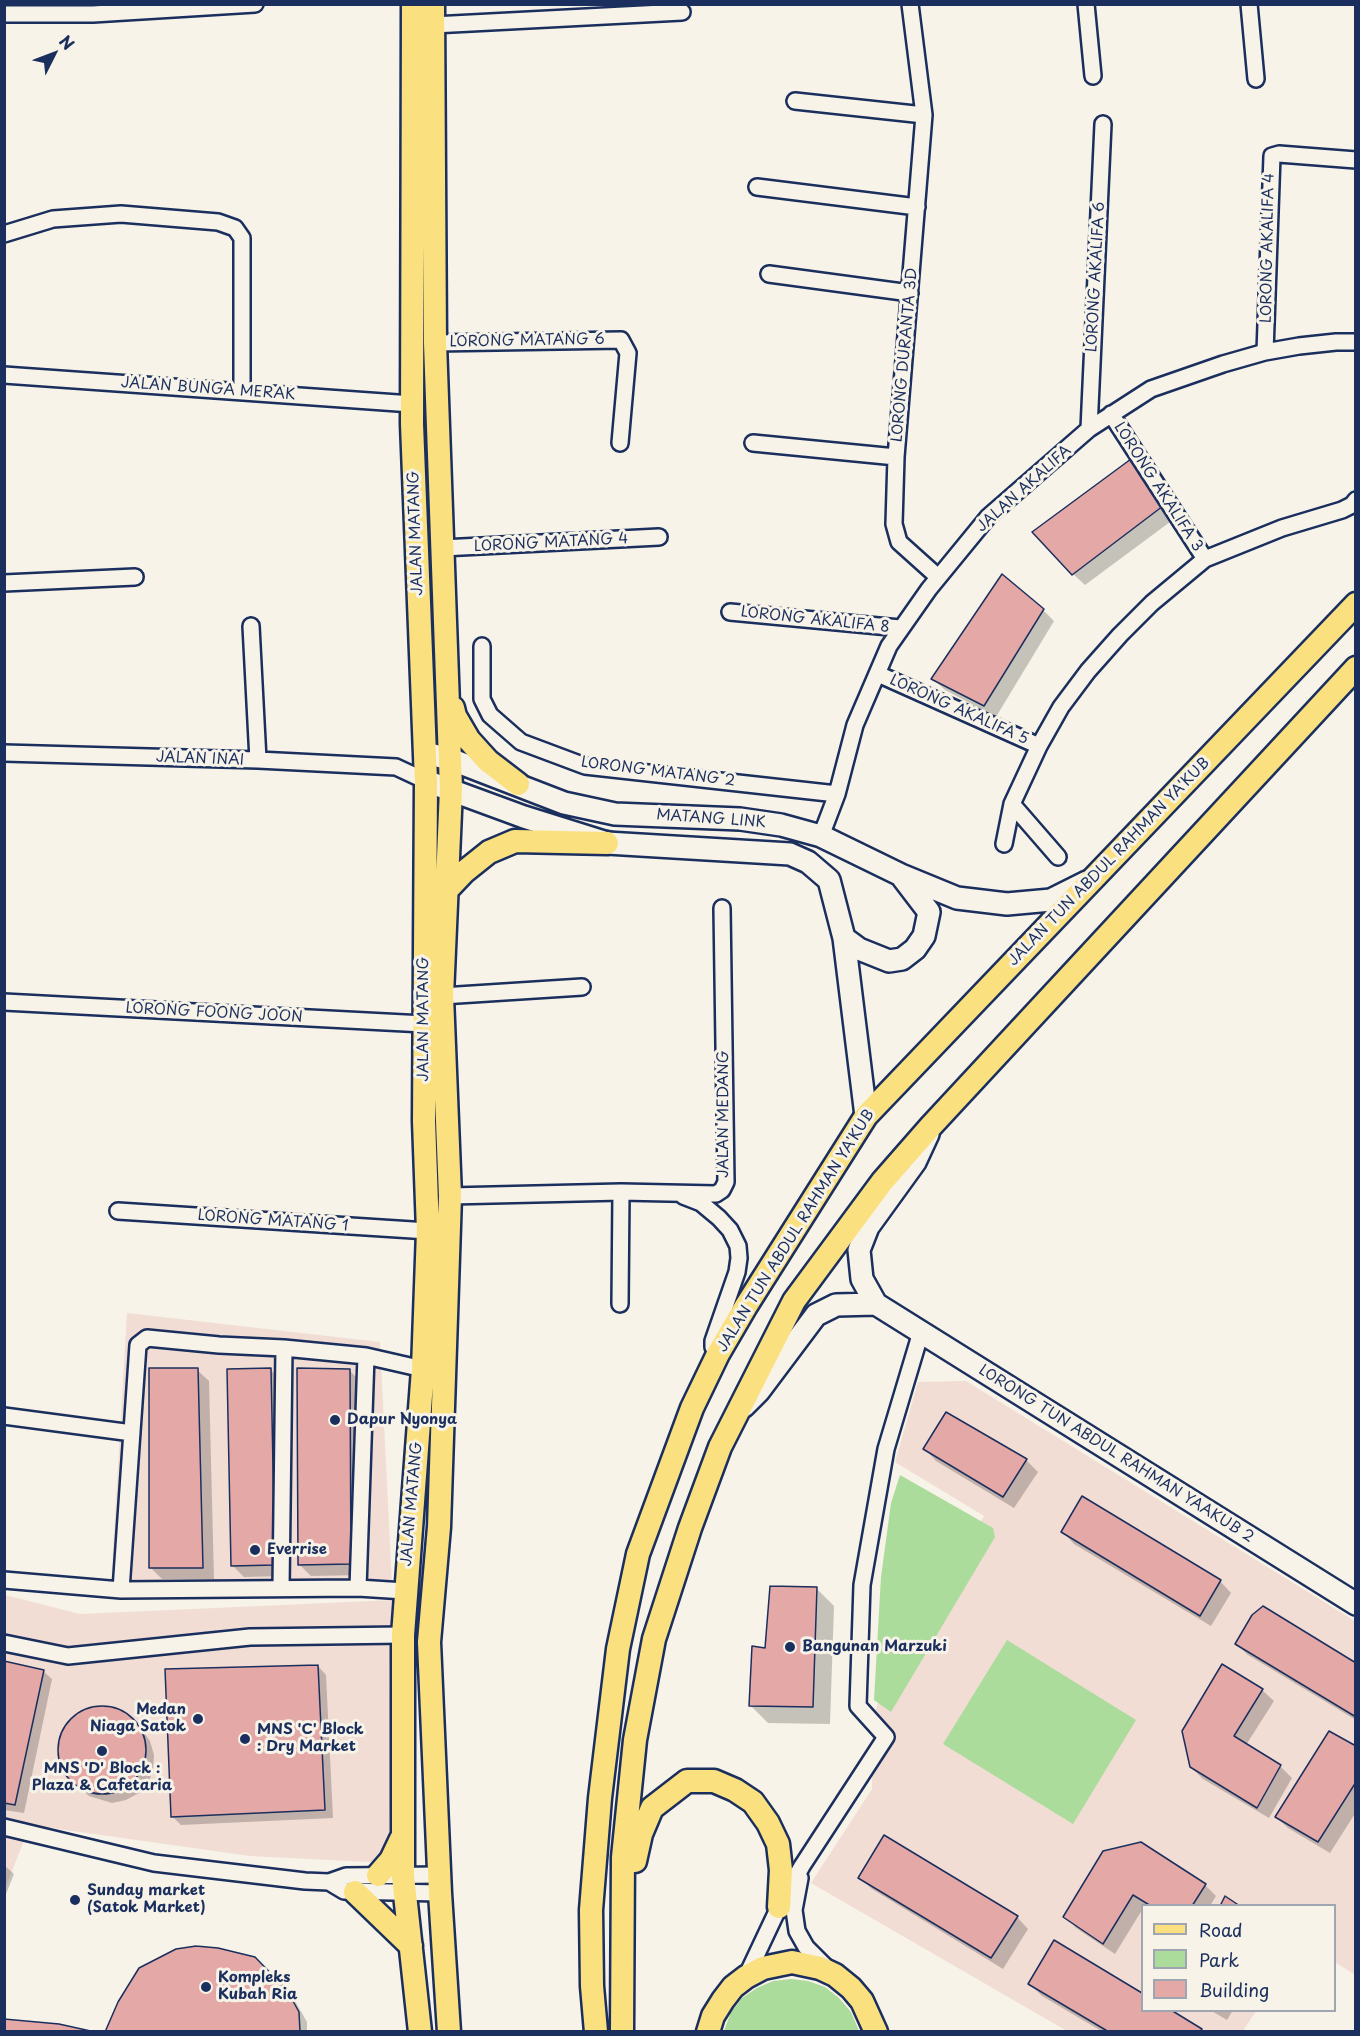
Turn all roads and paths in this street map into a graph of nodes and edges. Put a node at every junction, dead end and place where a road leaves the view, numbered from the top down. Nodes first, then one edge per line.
1 (255, 4) edge
2 (413, 4) edge
3 (910, 4) edge
4 (1086, 4) edge
5 (1249, 4) edge
6 (94, 9) edge
7 (682, 12) dead end
8 (4, 14) edge
9 (433, 15) edge
10 (1093, 76) dead end
11 (1256, 79) dead end
12 (795, 101) dead end
13 (924, 115) junction
14 (1103, 124) dead end
15 (1356, 160) edge
16 (758, 187) dead end
17 (917, 207) junction
18 (4, 234) edge
19 (769, 274) dead end
20 (910, 293) junction
21 (1356, 342) edge
22 (435, 343) junction
23 (1265, 352) junction
24 (4, 375) edge
25 (242, 392) junction
26 (412, 404) junction
27 (1111, 414) junction
28 (1089, 429) junction
29 (620, 443) dead end
30 (753, 443) dead end
31 (896, 457) junction
32 (1354, 504) edge
33 (659, 537) dead end
34 (442, 549) junction
35 (1205, 560) junction
36 (135, 577) dead end
37 (938, 578) junction
38 (4, 583) edge
39 (1356, 604) edge
40 (730, 612) dead end
41 (251, 626) dead end
42 (900, 628) junction
43 (482, 646) dead end
44 (1356, 668) edge
45 (878, 674) junction
46 (448, 686) junction
47 (1039, 746) junction
48 (4, 753) edge
49 (425, 753) junction
50 (450, 759) junction
51 (258, 760) junction
52 (396, 767) junction
53 (426, 781) junction
54 (518, 784) junction
55 (451, 789) junction
56 (837, 794) junction
57 (1012, 804) junction
58 (821, 836) junction
59 (607, 843) junction
60 (1004, 844) dead end
61 (1058, 857) dead end
62 (901, 875) junction
63 (1094, 879) junction
64 (445, 892) junction
65 (722, 908) dead end
66 (844, 938) junction
67 (582, 987) dead end
68 (442, 996) junction
69 (4, 1002) edge
70 (424, 1024) junction
71 (866, 1116) junction
72 (932, 1126) junction
73 (621, 1192) junction
74 (672, 1192) junction
75 (450, 1196) junction
76 (118, 1211) dead end
77 (428, 1231) junction
78 (876, 1304) junction
79 (620, 1305) dead end
80 (921, 1332) junction
81 (284, 1348) junction
82 (718, 1354) junction
83 (366, 1356) junction
84 (423, 1369) junction
85 (736, 1413) junction
86 (4, 1416) edge
87 (132, 1433) junction
88 (4, 1580) edge
89 (281, 1588) junction
90 (358, 1588) junction
91 (121, 1590) junction
92 (405, 1591) junction
93 (1356, 1604) edge
94 (403, 1635) junction
95 (4, 1642) edge
96 (4, 1827) edge
97 (403, 1834) junction
98 (802, 1866) junction
99 (378, 1875) junction
100 (329, 1882) junction
101 (440, 1884) junction
102 (404, 1885) junction
103 (355, 1892) junction
104 (779, 1907) junction
105 (623, 1917) junction
106 (411, 1946) junction
107 (835, 1976) junction
108 (746, 1977) junction
109 (420, 2031) edge
110 (449, 2031) edge
111 (596, 2031) edge
112 (622, 2031) edge
113 (708, 2031) edge
114 (876, 2031) edge

1 - 6 street
2 - 26 main road, JALAN MATANG
3 - 13 street, LORONG DURANTA 3D
4 - 10 street
5 - 11 street
6 - 8 street
7 - 9 street
9 - 22 main road, JALAN MATANG
12 - 13 street
13 - 17 street, LORONG DURANTA 3D
14 - 28 street, LORONG AKALIFA 6
15 - 23 street, LORONG AKALIFA 4
16 - 17 street
17 - 20 street, LORONG DURANTA 3D
18 - 25 street
19 - 20 street
20 - 31 street, LORONG DURANTA 3D
21 - 23 street, JALAN AKALIFA
22 - 29 street, LORONG MATANG 6
22 - 34 main road, JALAN MATANG
23 - 27 street, JALAN AKALIFA
24 - 25 street, JALAN BUNGA MERAK
25 - 26 street, JALAN BUNGA MERAK
26 - 49 main road, JALAN MATANG
27 - 28 street, JALAN AKALIFA
27 - 35 street, LORONG AKALIFA 3
28 - 37 street, JALAN AKALIFA
30 - 31 street
31 - 37 street, LORONG DURANTA 3D
32 - 35 street
33 - 34 street, LORONG MATANG 4
34 - 46 main road, JALAN MATANG
35 - 47 street
36 - 38 street
37 - 42 street, JALAN AKALIFA
39 - 63 main road, JALAN TUN ABDUL RAHMAN YA'KUB
40 - 42 street, LORONG AKALIFA 8
41 - 51 street
42 - 45 street, JALAN AKALIFA
43 - 56 street, LORONG MATANG 2
44 - 72 main road
45 - 47 street, LORONG AKALIFA 5
45 - 56 street, JALAN AKALIFA
46 - 50 main road, JALAN MATANG
46 - 54 main road
47 - 57 street
48 - 51 street, JALAN INAI
49 - 50 street, MATANG LINK
49 - 52 street
49 - 53 main road, JALAN MATANG
50 - 54 street, MATANG LINK
50 - 55 main road, JALAN MATANG
51 - 52 street, JALAN INAI
52 - 53 street
53 - 55 street, MATANG LINK
53 - 70 main road, JALAN MATANG
54 - 58 street, MATANG LINK
55 - 59 street, MATANG LINK
55 - 64 main road, JALAN MATANG
56 - 58 street, JALAN AKALIFA
57 - 60 street
57 - 61 street
58 - 62 street, MATANG LINK
59 - 64 main road
59 - 66 street, MATANG LINK
62 - 63 street, MATANG LINK
62 - 66 street
63 - 71 main road, JALAN TUN ABDUL RAHMAN YA'KUB
64 - 68 main road, JALAN MATANG
65 - 74 street, JALAN MEDANG
66 - 71 street, MATANG LINK
67 - 68 street
68 - 75 main road, JALAN MATANG
69 - 70 street, LORONG FOONG JOON
70 - 77 main road, JALAN MATANG
71 - 82 main road, JALAN TUN ABDUL RAHMAN YA'KUB
72 - 78 street
72 - 85 main road
73 - 74 street, JALAN MEDANG
73 - 75 street, JALAN MEDANG
73 - 79 street
74 - 82 street
75 - 101 main road, JALAN MATANG
76 - 77 street, LORONG MATANG 1
77 - 84 main road, JALAN MATANG
78 - 80 street, LORONG TUN ABDUL RAHMAN YAAKUB 2
78 - 85 street
80 - 93 street, LORONG TUN ABDUL RAHMAN YAAKUB 2
80 - 98 street
81 - 83 street
81 - 87 street
81 - 89 street
82 - 111 main road, JALAN TUN ABDUL RAHMAN YA'KUB
83 - 84 street
83 - 90 street
84 - 92 main road, JALAN MATANG
85 - 105 main road
86 - 87 street
87 - 91 street
88 - 91 street
89 - 90 street
89 - 91 street
90 - 92 street
92 - 94 main road, JALAN MATANG
94 - 95 street
94 - 97 main road, JALAN MATANG
96 - 100 street
97 - 99 main road
97 - 102 main road, JALAN MATANG
98 - 104 street
98 - 107 street
99 - 100 street
99 - 102 street
100 - 103 street
101 - 102 street
101 - 110 main road, JALAN MATANG
102 - 103 street
102 - 106 main road, JALAN MATANG
103 - 106 main road
104 - 105 main road
104 - 108 street
105 - 112 main road
106 - 109 main road, JALAN MATANG
107 - 108 main road
107 - 114 main road
108 - 113 main road

